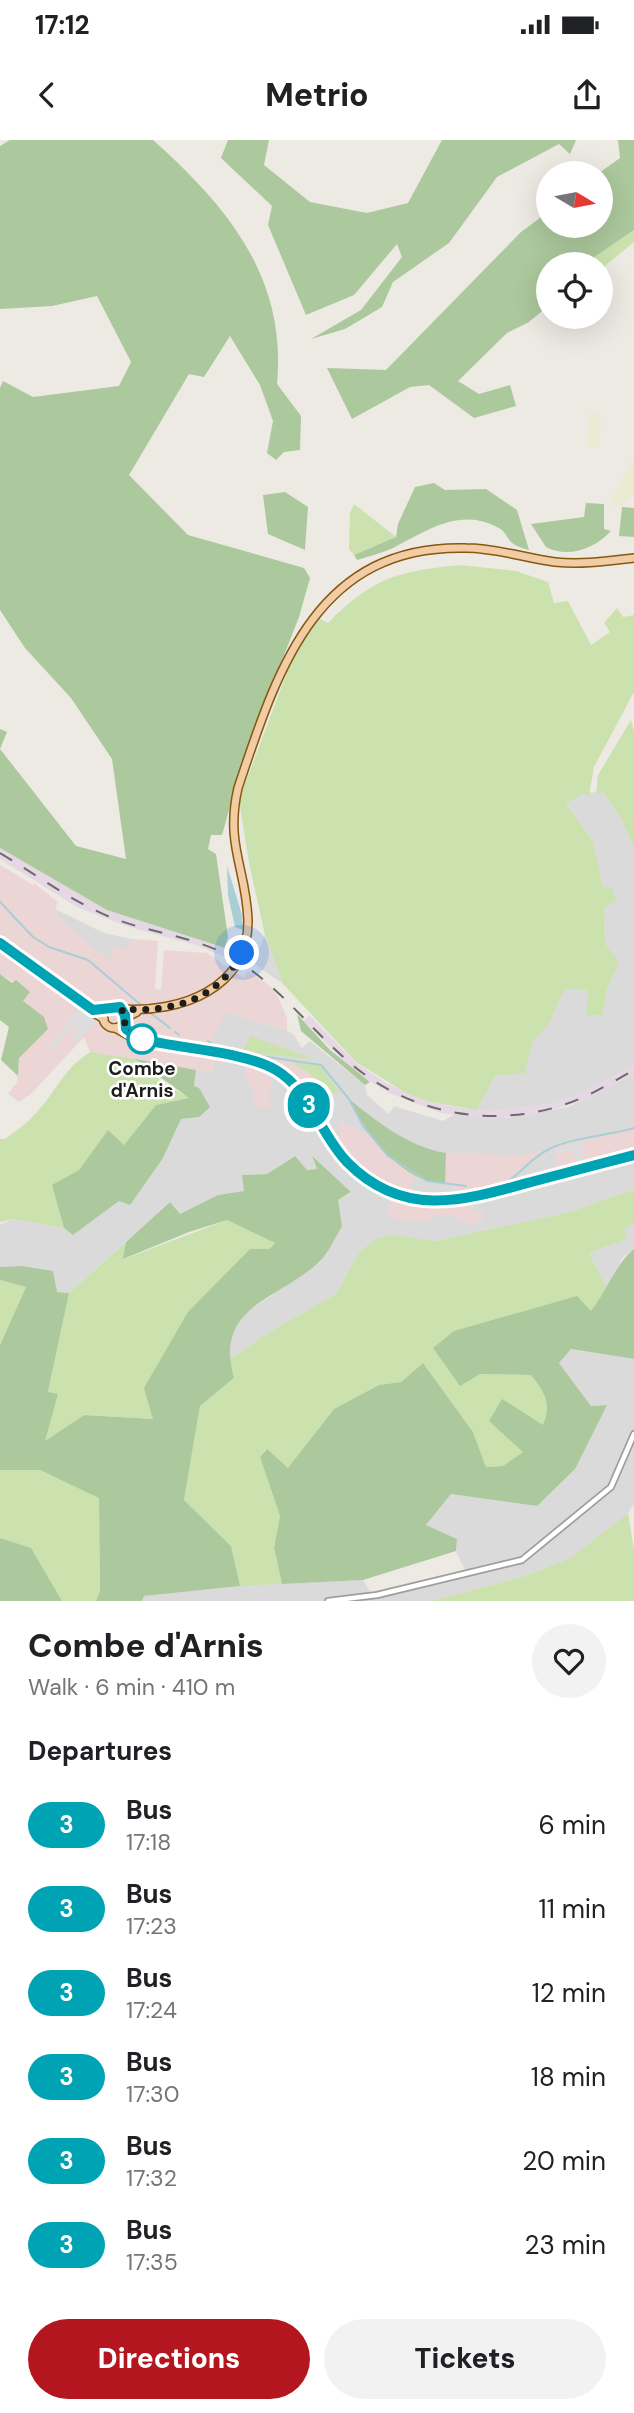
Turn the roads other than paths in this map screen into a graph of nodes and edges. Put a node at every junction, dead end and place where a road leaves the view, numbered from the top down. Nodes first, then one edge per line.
1 (634, 558) edge
2 (0, 945) edge
3 (122, 1009) junction
4 (106, 1010) junction
5 (138, 1010) junction
6 (104, 1019) junction
7 (124, 1020) junction
8 (116, 1028) junction
9 (142, 1039) junction
10 (634, 1155) edge
11 (634, 1434) edge
12 (328, 1601) edge

1 - 5 main road
2 - 4 main road
2 - 6 main road
3 - 4 main road
3 - 5 main road
3 - 7 main road
4 - 6 main road
5 - 7 main road
6 - 8 main road
7 - 8 main road
7 - 9 main road
8 - 9 main road
9 - 10 main road
11 - 12 street

